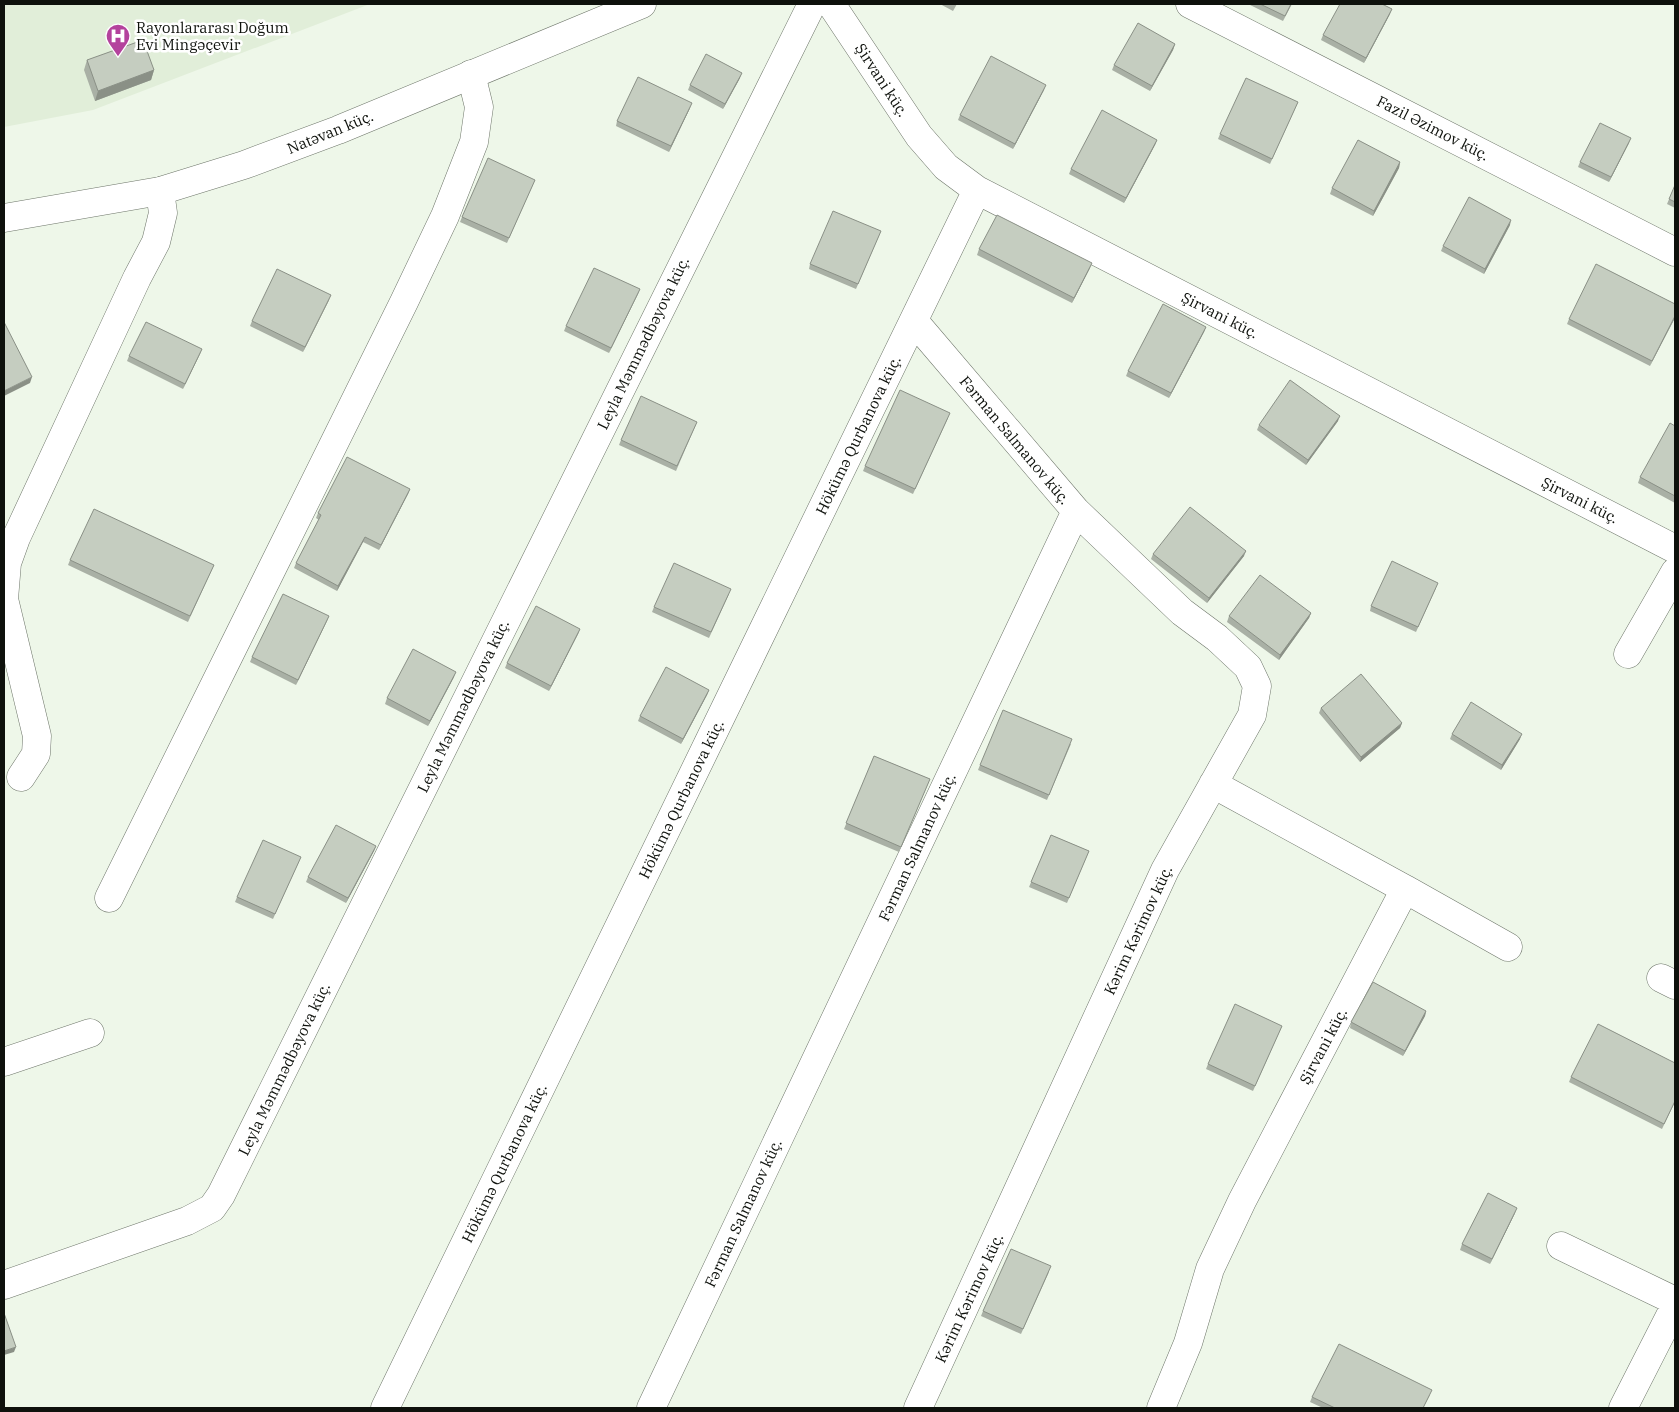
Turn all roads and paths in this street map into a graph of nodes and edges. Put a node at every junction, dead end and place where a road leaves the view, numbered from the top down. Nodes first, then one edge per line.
1 (642, 4) edge
2 (812, 4) edge
3 (832, 4) edge
4 (1190, 4) edge
5 (471, 74) junction
6 (160, 190) junction
7 (977, 190) junction
8 (4, 218) edge
9 (1675, 252) edge
10 (914, 321) junction
11 (1076, 511) junction
12 (1675, 549) edge
13 (1675, 572) edge
14 (1628, 654) dead end
15 (22, 777) dead end
16 (1212, 784) junction
17 (1405, 889) junction
18 (109, 898) dead end
19 (1508, 947) dead end
20 (90, 1033) dead end
21 (4, 1062) edge
22 (1561, 1246) dead end
23 (4, 1285) edge
24 (1675, 1301) edge
25 (1675, 1306) edge
26 (385, 1408) edge
27 (651, 1408) edge
28 (918, 1408) edge
29 (1161, 1408) edge
30 (1623, 1408) edge

1 - 5 street, Natəvan küç.
2 - 23 street, Leyla Məmmədbəyova küç.
3 - 7 street, Şirvani küç.
4 - 9 street, Fazil Əzimov küç.
5 - 6 street, Natəvan küç.
5 - 18 street
6 - 8 street, Natəvan küç.
6 - 15 street
7 - 10 street, Hökümə Qurbanova küç.
7 - 12 street, Şirvani küç.
10 - 11 street, Fərman Salmanov küç.
10 - 26 street, Hökümə Qurbanova küç.
11 - 16 street, Kərim Kərimov küç.
11 - 27 street, Fərman Salmanov küç.
13 - 14 street
16 - 17 street
16 - 28 street, Kərim Kərimov küç.
17 - 19 street
17 - 29 street, Şirvani küç.
20 - 21 street
22 - 24 street
25 - 30 street

